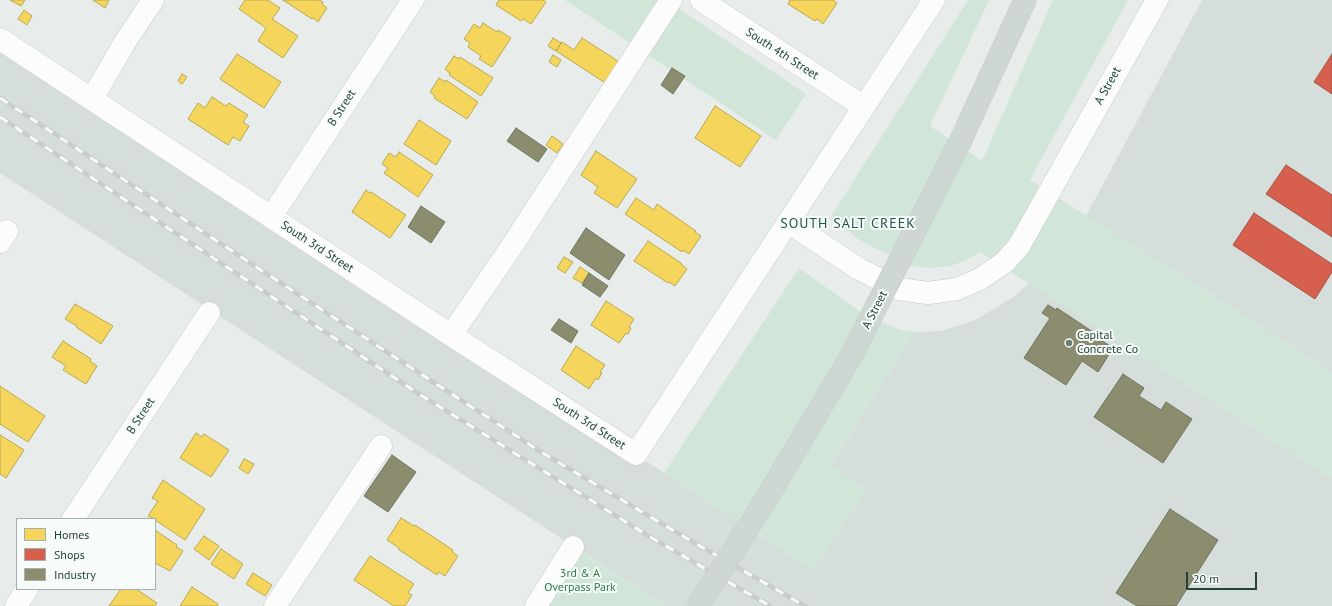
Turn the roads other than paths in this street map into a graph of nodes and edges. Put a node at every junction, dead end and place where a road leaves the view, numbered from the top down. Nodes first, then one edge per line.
1 (153, 0) edge
2 (413, 0) edge
3 (671, 0) edge
4 (701, 0) edge
5 (934, 0) edge
6 (1025, 0) edge
7 (1157, 0) edge
8 (0, 39) edge
9 (92, 99) junction
10 (864, 107) junction
11 (271, 217) junction
12 (788, 222) junction
13 (209, 313) dead end
14 (451, 335) junction
15 (381, 446) dead end
16 (74, 518) edge
17 (573, 548) dead end
18 (26, 590) edge
19 (16, 606) edge
20 (275, 606) edge
21 (536, 606) edge
22 (698, 606) edge

1 - 9 street
2 - 11 street, B Street
3 - 14 street
4 - 10 street, South 4th Street
5 - 10 street
6 - 22 main road, A Street, bridge
7 - 12 street, A Street
8 - 9 street, South 3rd Street
9 - 11 street, South 3rd Street
10 - 12 street
11 - 14 street, South 3rd Street
12 - 14 street, South 3rd Street
13 - 16 street, B Street
15 - 20 street
17 - 21 street
18 - 19 street

